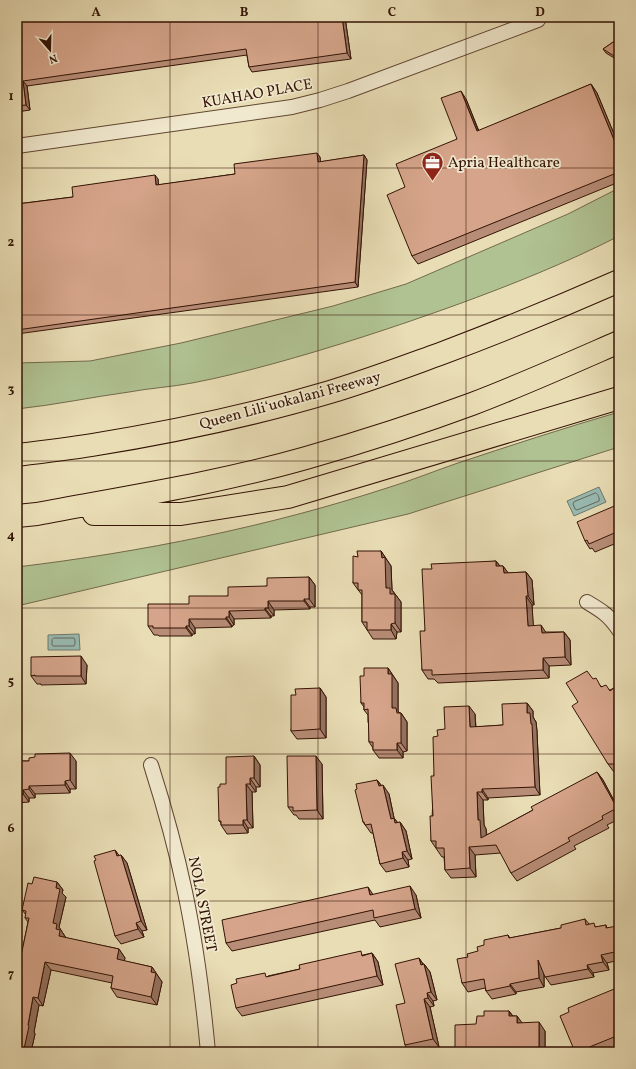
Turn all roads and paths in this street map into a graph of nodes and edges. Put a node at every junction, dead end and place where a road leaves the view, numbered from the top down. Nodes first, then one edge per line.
1 (538, 20) dead end
2 (17, 146) edge
3 (619, 281) edge
4 (619, 342) edge
5 (619, 398) edge
6 (17, 455) edge
7 (27, 515) edge
8 (587, 602) dead end
9 (619, 630) edge
10 (151, 764) dead end
11 (208, 1052) edge

1 - 2 street, KUAHAO PLACE
3 - 6 highway, Queen Liliʻuokalani Freeway
4 - 7 highway
5 - 7 highway
8 - 9 street
10 - 11 street, NOLA STREET

